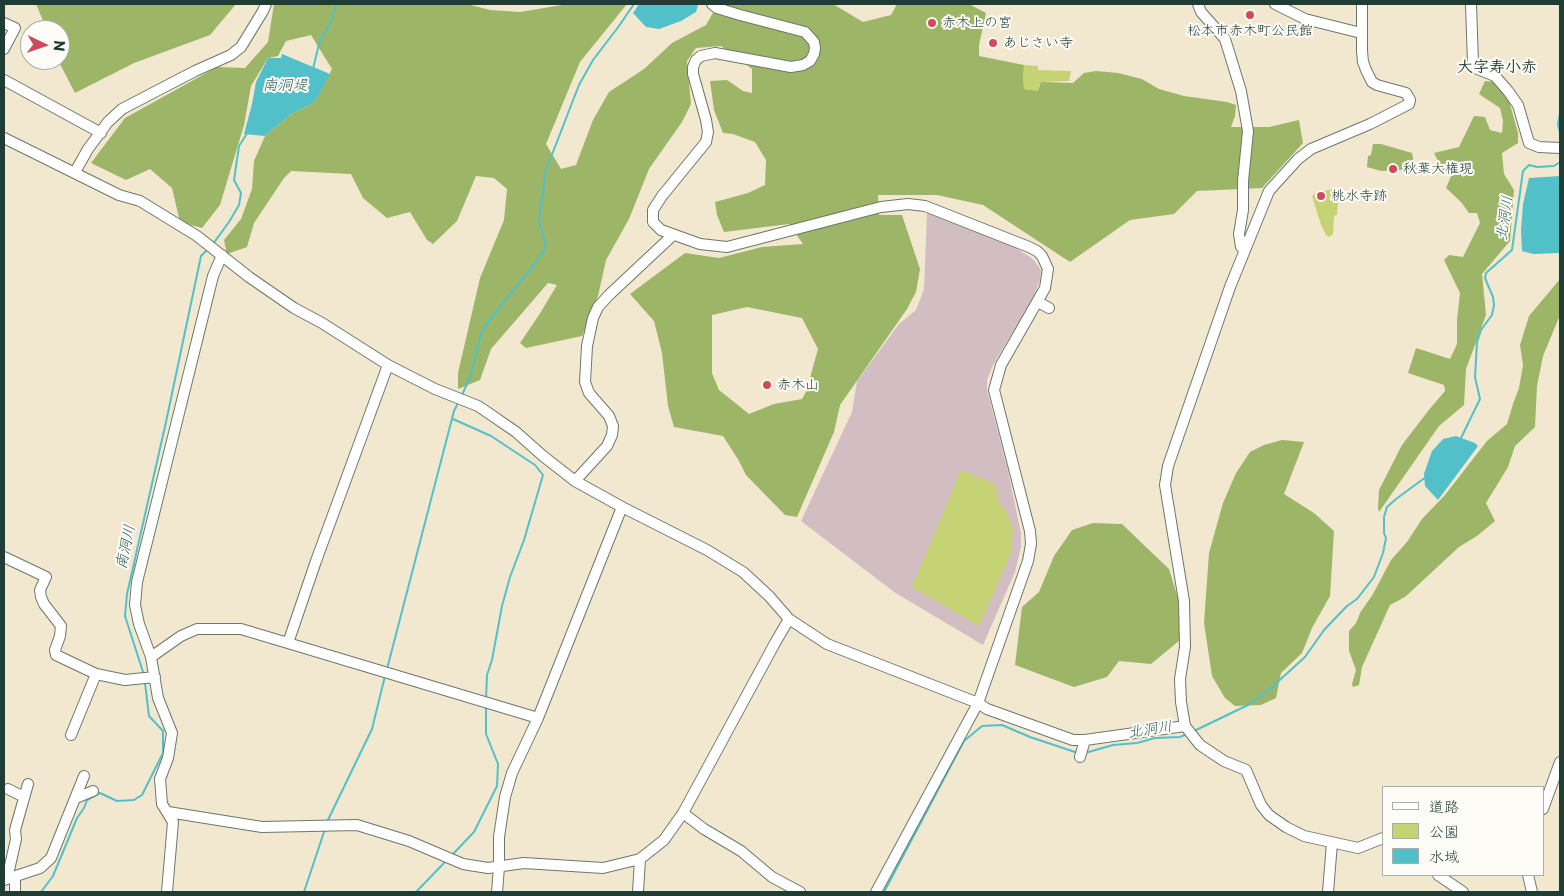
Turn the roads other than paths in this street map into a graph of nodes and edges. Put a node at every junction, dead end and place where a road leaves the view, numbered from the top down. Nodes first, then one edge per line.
1 (266, 4) edge
2 (712, 4) edge
3 (1198, 4) edge
4 (1275, 4) edge
5 (1362, 4) edge
6 (1471, 4) edge
7 (4, 23) edge
8 (1361, 33) junction
9 (4, 49) edge
10 (4, 80) edge
11 (101, 133) junction
12 (4, 138) edge
13 (1559, 148) edge
14 (75, 172) junction
15 (673, 235) junction
16 (1245, 250) junction
17 (222, 255) junction
18 (1038, 302) junction
19 (1049, 308) dead end
20 (388, 365) junction
21 (575, 481) junction
22 (622, 507) junction
23 (4, 557) edge
24 (790, 619) junction
25 (288, 643) junction
26 (151, 657) junction
27 (96, 674) junction
28 (155, 677) junction
29 (978, 703) junction
30 (538, 718) junction
31 (1185, 726) junction
32 (71, 735) dead end
33 (1560, 762) edge
34 (84, 776) dead end
35 (28, 784) dead end
36 (8, 789) dead end
37 (92, 791) dead end
38 (24, 797) junction
39 (76, 798) junction
40 (1544, 806) edge
41 (168, 812) junction
42 (683, 813) junction
43 (1382, 838) edge
44 (1332, 843) junction
45 (640, 859) junction
46 (499, 867) junction
47 (1439, 876) edge
48 (1528, 876) edge
49 (7, 878) edge
50 (15, 892) edge
51 (167, 892) edge
52 (497, 892) edge
53 (638, 892) edge
54 (800, 892) edge
55 (876, 892) edge
56 (1328, 892) edge
57 (1463, 892) edge
58 (1532, 892) edge

1 - 11 street
2 - 15 street
3 - 16 street
4 - 8 street
5 - 8 street
6 - 13 street
7 - 9 street
8 - 16 street
10 - 11 street
11 - 14 street
12 - 14 street
14 - 17 street
15 - 18 street
15 - 21 street
16 - 31 street
17 - 20 street
17 - 26 street
18 - 19 street
18 - 29 street
20 - 21 street
20 - 25 street
21 - 22 street
22 - 24 street
22 - 30 street
23 - 27 street
24 - 29 street
24 - 42 street
25 - 26 street
25 - 30 street
26 - 28 street
27 - 28 street
27 - 32 street
28 - 41 street
29 - 31 street
29 - 55 street
30 - 46 street
31 - 44 street
33 - 40 street
34 - 39 street
35 - 38 street
36 - 38 street
37 - 39 street
38 - 49 street
39 - 49 street
41 - 46 street
41 - 51 street
42 - 45 street
42 - 54 street
43 - 44 street
44 - 56 street
45 - 46 street
45 - 53 street
46 - 52 street
47 - 57 street
48 - 58 street
49 - 50 street

